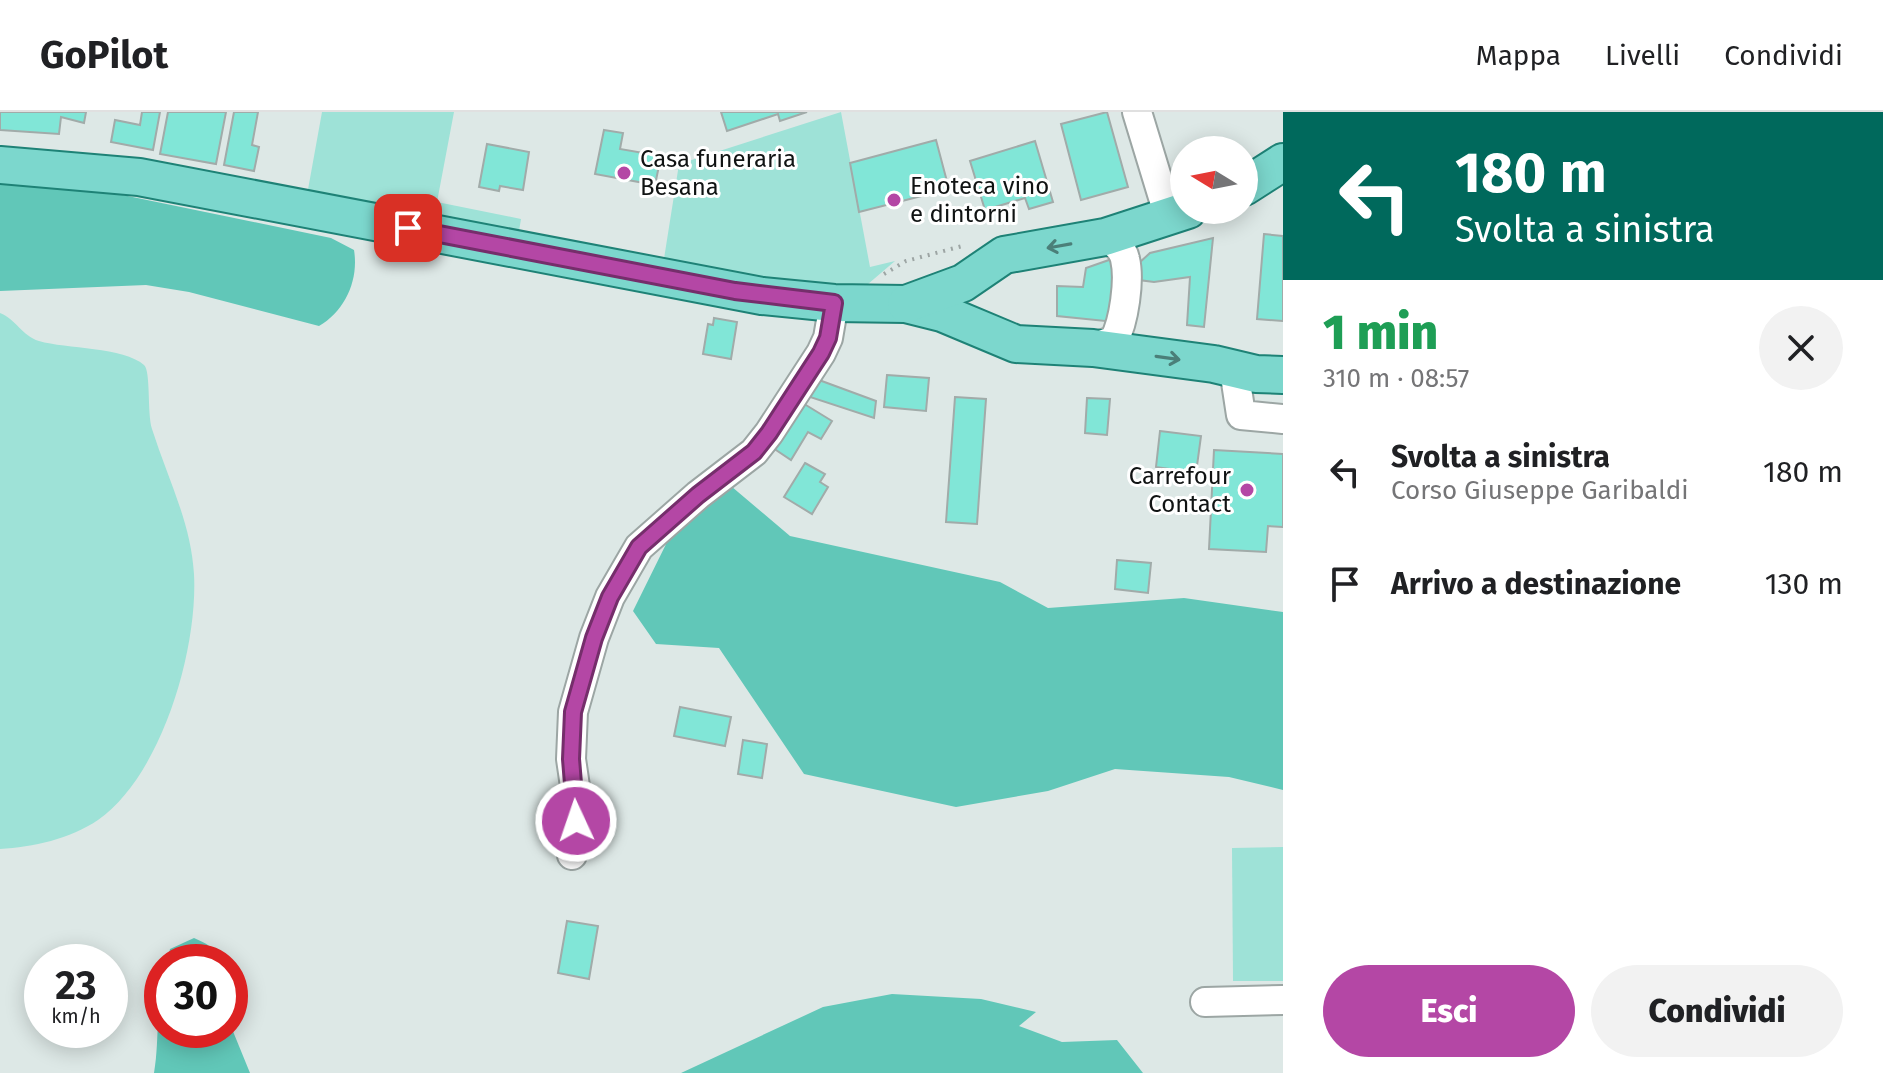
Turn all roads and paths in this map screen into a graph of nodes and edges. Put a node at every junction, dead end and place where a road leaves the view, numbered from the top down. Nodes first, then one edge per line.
1 (1137, 112) edge
2 (1283, 162) edge
3 (0, 165) edge
4 (1258, 178) edge
5 (1170, 193) edge
6 (1170, 216) edge
7 (1105, 237) junction
8 (979, 273) junction
9 (834, 303) junction
10 (906, 304) junction
11 (982, 330) junction
12 (1093, 348) junction
13 (1234, 369) junction
14 (1277, 376) edge
15 (1273, 418) edge
16 (572, 855) dead end
17 (1283, 1000) edge
18 (1205, 1002) dead end

1 - 5 street
2 - 4 main road
3 - 9 main road
6 - 7 main road
7 -> 8 main road
7 - 12 street
8 - 10 main road
8 - 11 main road
9 - 10 main road
9 - 16 street
10 - 11 main road
11 - 12 main road
12 -> 13 main road
13 - 14 main road
13 - 15 street
14 - 15 street
17 - 18 street

